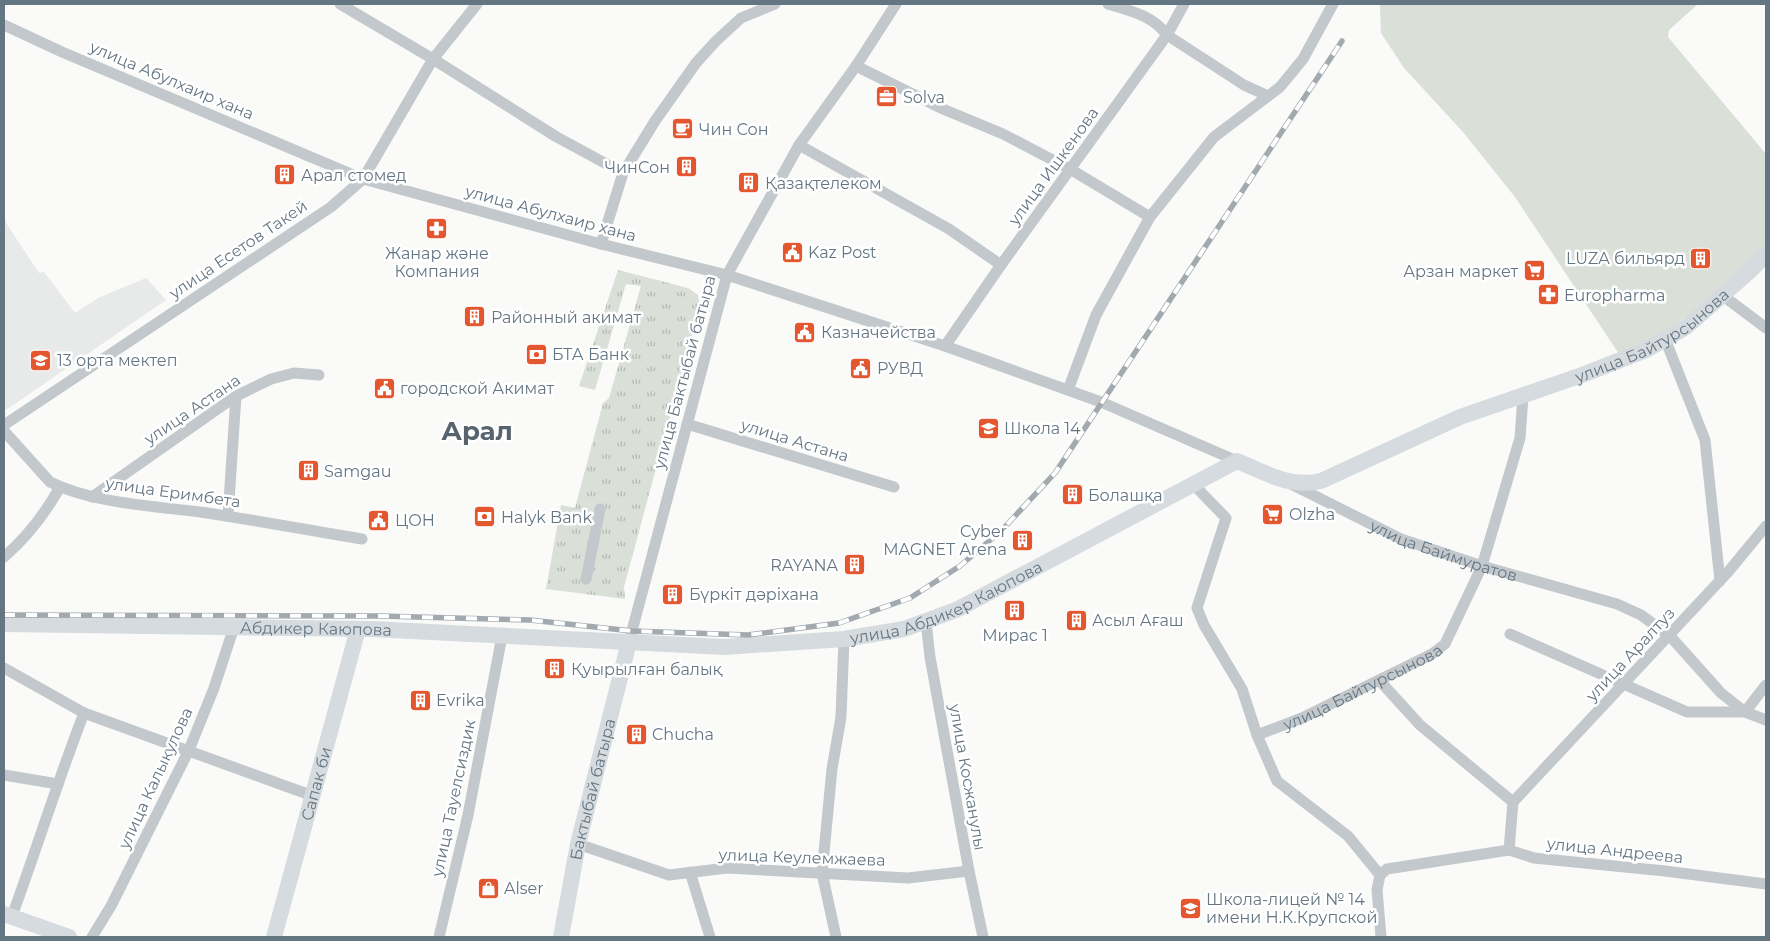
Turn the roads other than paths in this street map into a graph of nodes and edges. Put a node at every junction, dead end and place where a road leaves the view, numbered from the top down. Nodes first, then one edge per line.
1 (340, 4) edge
2 (477, 4) edge
3 (775, 4) edge
4 (896, 4) edge
5 (1108, 4) edge
6 (1184, 4) edge
7 (1333, 4) edge
8 (4, 25) edge
9 (1167, 35) junction
10 (433, 59) junction
11 (856, 66) junction
12 (1268, 96) junction
13 (799, 145) junction
14 (1070, 169) junction
15 (623, 173) junction
16 (363, 178) junction
17 (1150, 217) junction
18 (601, 244) junction
19 (1766, 254) edge
20 (1001, 265) junction
21 (727, 275) junction
22 (1722, 295) junction
23 (1766, 328) edge
24 (1665, 339) junction
25 (945, 346) junction
26 (319, 375) dead end
27 (1068, 390) junction
28 (236, 396) junction
29 (1523, 396) junction
30 (1101, 402) joint
31 (687, 424) junction
32 (4, 425) edge
33 (4, 430) edge
34 (1237, 461) junction
35 (1290, 483) junction
36 (1193, 484) junction
37 (894, 486) dead end
38 (60, 487) junction
39 (92, 497) junction
40 (600, 509) dead end
41 (228, 516) junction
42 (1766, 526) edge
43 (362, 539) dead end
44 (4, 557) edge
45 (1482, 566) junction
46 (586, 579) dead end
47 (1720, 581) junction
48 (926, 622) junction
49 (4, 624) edge
50 (234, 627) junction
51 (358, 629) junction
52 (1510, 634) dead end
53 (502, 636) junction
54 (1670, 636) junction
55 (844, 639) junction
56 (629, 642) junction
57 (4, 668) edge
58 (1380, 680) junction
59 (1625, 684) junction
60 (1766, 685) edge
61 (1745, 712) junction
62 (84, 713) junction
63 (1766, 720) edge
64 (1257, 735) junction
65 (189, 750) junction
66 (4, 775) edge
67 (58, 784) junction
68 (313, 796) junction
69 (1513, 802) junction
70 (578, 844) junction
71 (1509, 850) junction
72 (969, 871) junction
73 (690, 872) junction
74 (822, 873) junction
75 (1380, 875) junction
76 (1766, 884) edge
77 (8, 915) edge
78 (64, 936) edge
79 (92, 937) edge
80 (274, 937) edge
81 (439, 937) edge
82 (561, 937) edge
83 (710, 937) edge
84 (836, 937) edge
85 (983, 937) edge
86 (1381, 937) edge

1 - 10 street
2 - 10 street, улица Есетов Такей
3 - 15 street
4 - 11 street, улица Бактыбай батыра
5 - 9 street
6 - 9 street, улица Ишкенова
7 - 12 street
8 - 16 street, улица Абулхаир хана
9 - 12 street
9 - 14 street, улица Ишкенова
10 - 15 street
10 - 16 street, улица Есетов Такей
11 - 13 street, улица Бактыбай батыра
11 - 14 street
12 - 17 street
13 - 20 street
13 - 21 street, улица Бактыбай батыра
14 - 17 street
14 - 20 street, улица Ишкенова
15 - 18 street
16 - 18 street, улица Абулхаир хана
16 - 32 street, улица Есетов Такей
17 - 27 street
18 - 21 street, улица Абулхаир хана
19 - 22 street, улица Байтурсынова
20 - 25 street, улица Ишкенова
21 - 25 street, улица Абулхаир хана
21 - 31 street, улица Бактыбай батыра
22 - 23 street
22 - 24 street, улица Байтурсынова
24 - 29 street, улица Байтурсынова
24 - 47 street
25 - 27 street, улица Абулхаир хана
26 - 28 street, улица Астана
27 - 30 street, улица Абулхаир хана
28 - 39 street, улица Астана
28 - 41 street
29 - 35 street, улица Байтурсынова
29 - 45 street, улица Байтурсынова
30 - 34 street, улица Баймуратов
31 - 37 street, улица Астана
31 - 56 street, улица Бактыбай батыра
33 - 38 street, улица Еримбета
34 - 35 street, улица Баймуратов
34 - 36 street, улица Абдикер Каюпова
35 - 45 street, улица Баймуратов
36 - 48 street, улица Абдикер Каюпова
36 - 64 street
38 - 39 street, улица Еримбета
38 - 44 street
39 - 41 street, улица Еримбета
40 - 46 street
41 - 43 street, улица Еримбета
42 - 47 street, улица Аралтуз
45 - 54 street, улица Баймуратов
45 - 58 street, улица Байтурсынова
47 - 54 street, улица Аралтуз
48 - 55 street, улица Абдикер Каюпова
48 - 72 street, улица Косжанулы
49 - 50 street, Абдикер Каюпова
50 - 51 street, Абдикер Каюпова
50 - 65 street, улица Калыкулова
51 - 53 street, Абдикер Каюпова
51 - 68 street, Сапак би
52 - 59 street
53 - 56 street, Абдикер Каюпова
53 - 81 street, улица Тауелсиздик
54 - 59 street, улица Аралтуз
54 - 61 street, улица Баймуратов
55 - 56 street, улица Абдикер Каюпова
55 - 74 street
56 - 70 street, Бактыбай батыра
57 - 62 street
58 - 64 street, улица Байтурсынова
58 - 69 street
59 - 61 street
59 - 69 street, улица Аралтуз
60 - 61 street
61 - 63 street, улица Баймуратов
62 - 65 street
62 - 67 street
64 - 75 street
65 - 68 street
65 - 79 street, улица Калыкулова
66 - 67 street
67 - 77 street
68 - 80 street, Сапак би
69 - 71 street
70 - 73 street, улица Кеулемжаева
70 - 82 street, Бактыбай батыра
71 - 75 street
71 - 76 street, улица Андреева
72 - 74 street, улица Кеулемжаева
72 - 85 street, улица Косжанулы
73 - 74 street, улица Кеулемжаева
73 - 83 street
74 - 84 street
75 - 86 street
77 - 78 street

